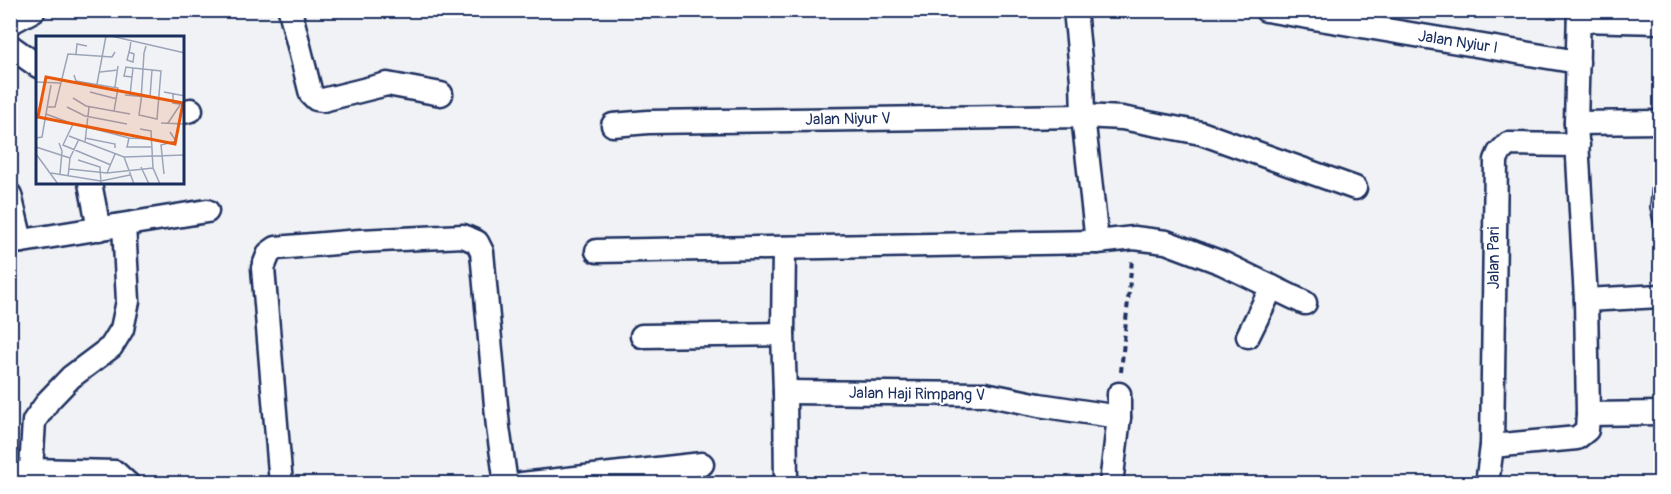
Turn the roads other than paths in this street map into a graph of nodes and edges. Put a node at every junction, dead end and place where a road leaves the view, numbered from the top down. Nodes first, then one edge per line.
1 (34, 10) edge
2 (290, 10) edge
3 (1075, 10) edge
4 (1266, 10) edge
5 (1579, 15) edge
6 (1660, 22) edge
7 (10, 23) edge
8 (10, 46) edge
9 (1578, 62) junction
10 (36, 65) edge
11 (441, 94) dead end
12 (1083, 116) junction
13 (1660, 122) edge
14 (613, 125) dead end
15 (1577, 134) junction
16 (1660, 174) edge
17 (90, 184) edge
18 (1355, 188) dead end
19 (10, 195) edge
20 (207, 211) dead end
21 (1660, 220) edge
22 (124, 225) junction
23 (99, 229) junction
24 (16, 242) edge
25 (1097, 242) junction
26 (784, 248) junction
27 (597, 251) dead end
28 (1272, 287) junction
29 (1660, 296) edge
30 (1586, 300) junction
31 (1305, 303) dead end
32 (783, 334) junction
33 (642, 336) dead end
34 (1248, 336) dead end
35 (785, 392) junction
36 (1660, 413) edge
37 (1588, 414) junction
38 (1492, 446) junction
39 (702, 464) dead end
40 (21, 473) edge
41 (643, 477) edge
42 (128, 483) edge
43 (281, 483) edge
44 (506, 483) edge
45 (522, 483) edge
46 (786, 483) edge
47 (1111, 483) edge
48 (1487, 483) edge

1 - 7 street
2 - 11 street
3 - 12 street
4 - 9 street, Jalan Nyiur I
5 - 6 street
5 - 9 street
8 - 10 street
9 - 15 street
12 - 14 street, Jalan Niyur V
12 - 18 street, Jalan Niyur V
12 - 25 street
13 - 15 street
15 - 30 street
15 - 38 street, Jalan Pari
16 - 21 lane
17 - 23 street
19 - 24 street
20 - 22 street
22 - 23 street
22 - 40 street
23 - 24 street
25 - 26 street
25 - 28 street
26 - 27 street
26 - 32 street
28 - 31 street
28 - 34 street
29 - 30 street
30 - 37 street
32 - 33 street
32 - 35 street
35 - 46 street
35 - 47 street, Jalan Haji Rimpang V
36 - 37 street
37 - 38 street
38 - 48 street
39 - 41 street
40 - 42 street
41 - 45 street
43 - 44 street

